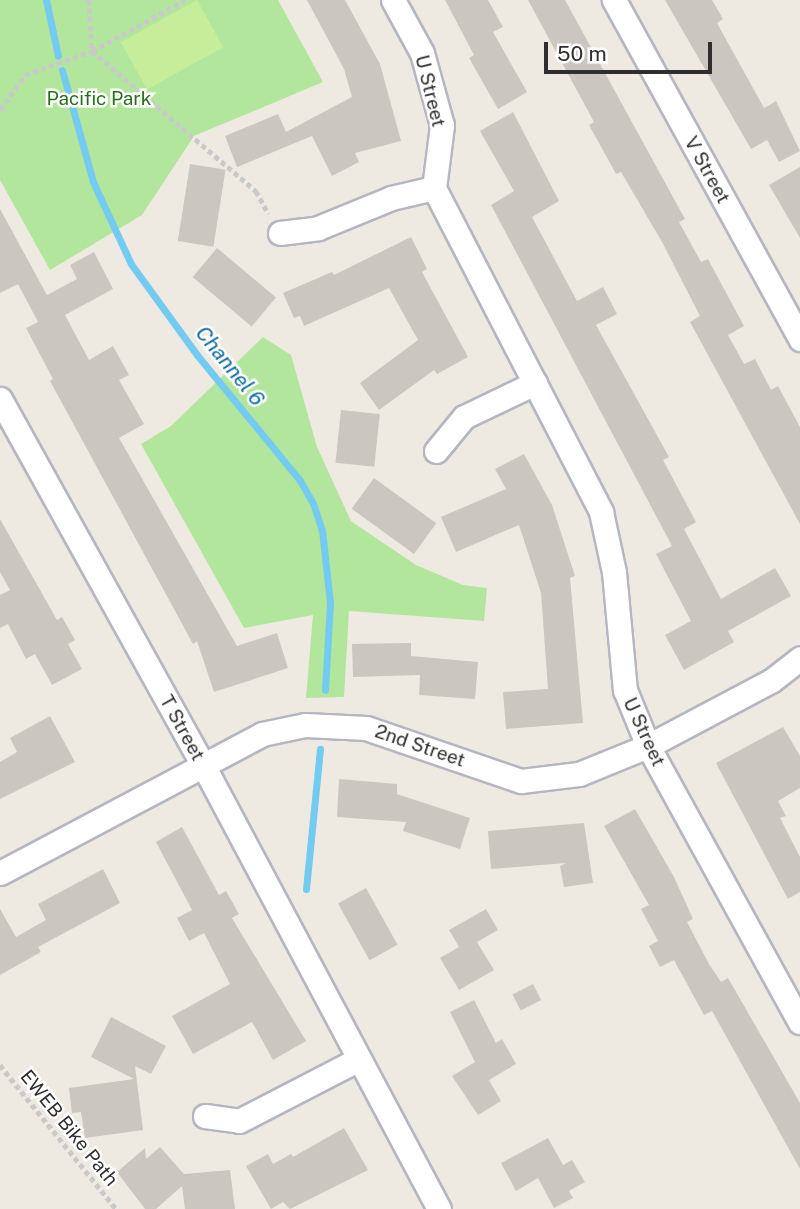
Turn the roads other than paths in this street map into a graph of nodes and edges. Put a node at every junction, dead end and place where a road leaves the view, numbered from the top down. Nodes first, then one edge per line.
1 (393, 0) edge
2 (614, 0) edge
3 (434, 188) junction
4 (279, 233) road end
5 (800, 339) edge
6 (535, 383) junction
7 (0, 399) edge
8 (9, 437) edge
9 (436, 451) dead end
10 (800, 658) edge
11 (648, 746) junction
12 (202, 763) junction
13 (0, 873) edge
14 (800, 1022) edge
15 (359, 1059) junction
16 (205, 1116) dead end
17 (439, 1209) edge

1 - 3 street, U Street
2 - 5 street, V Street
3 - 4 street
3 - 6 street, U Street
6 - 9 street
6 - 11 street, U Street
7 - 8 street, T Street
8 - 12 street, T Street
10 - 11 street, 2nd Street
11 - 12 street, 2nd Street
11 - 14 street, U Street
12 - 13 street, 2nd Street
12 - 15 street, T Street
15 - 16 street
15 - 17 street, T Street

